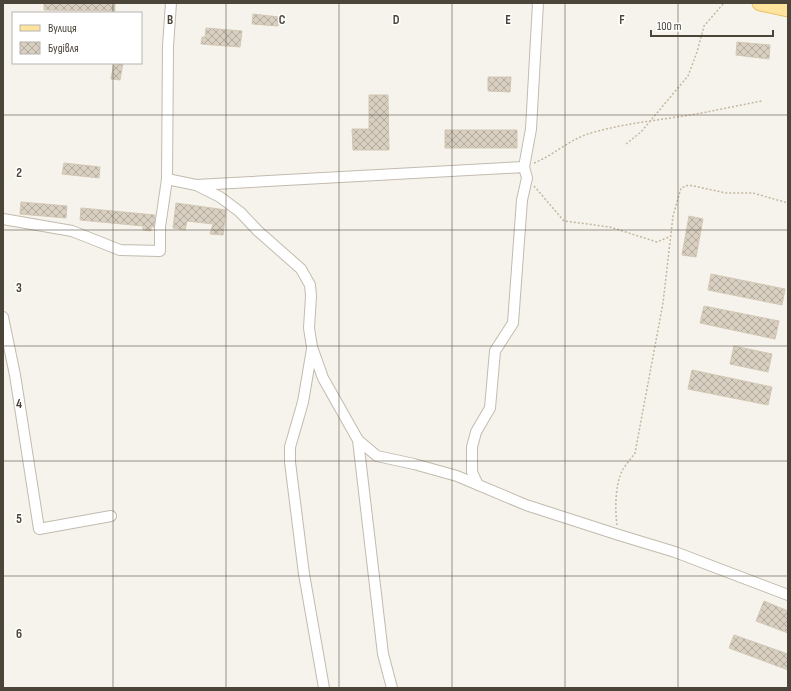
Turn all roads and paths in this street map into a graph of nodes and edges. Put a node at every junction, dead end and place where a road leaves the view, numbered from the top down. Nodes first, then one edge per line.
1 (171, 3) edge
2 (538, 3) edge
3 (724, 3) edge
4 (760, 3) edge
5 (788, 9) edge
6 (762, 100) dead end
7 (650, 120) junction
8 (626, 144) dead end
9 (524, 167) junction
10 (527, 178) junction
11 (167, 179) junction
12 (196, 185) junction
13 (788, 203) edge
14 (3, 219) edge
15 (670, 236) junction
16 (3, 317) edge
17 (312, 347) junction
18 (358, 440) junction
19 (478, 485) junction
20 (111, 516) dead end
21 (619, 535) junction
22 (788, 595) edge
23 (324, 688) edge
24 (392, 688) edge

1 - 11 street
2 - 9 street
3 - 7 path
4 - 5 main road
6 - 7 path
7 - 8 path
7 - 9 path
9 - 10 street
9 - 12 street
10 - 15 path
10 - 19 street
11 - 12 street
11 - 14 street
12 - 17 street
13 - 15 path
15 - 21 path
16 - 20 street
17 - 18 street
17 - 23 street
18 - 19 street
18 - 24 street
19 - 21 street
21 - 22 street

